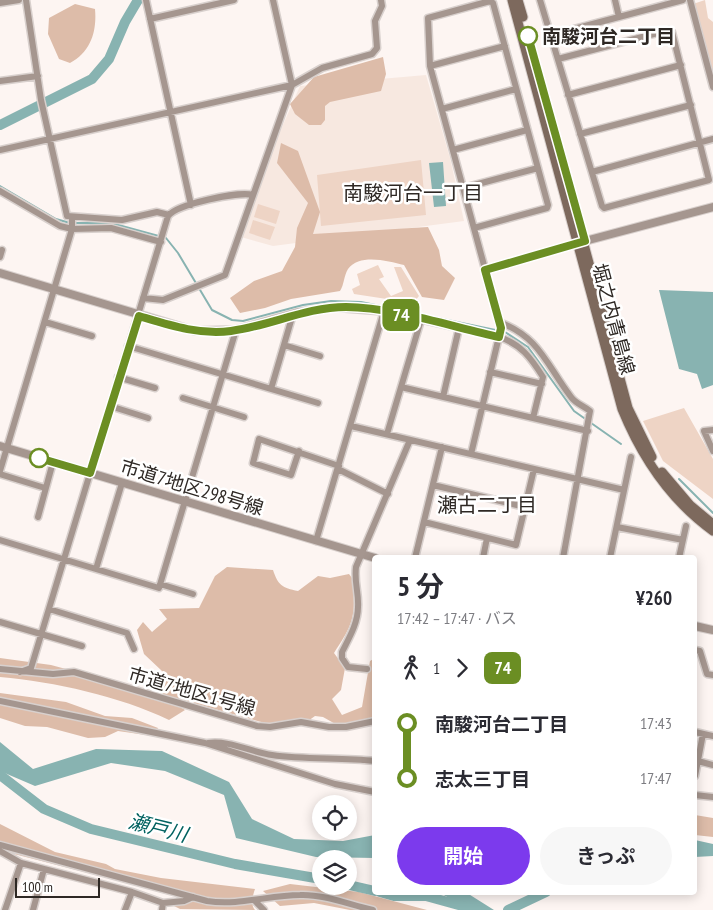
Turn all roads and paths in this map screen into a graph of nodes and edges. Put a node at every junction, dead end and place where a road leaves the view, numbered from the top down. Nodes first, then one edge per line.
1 (18, 0) edge
2 (26, 0) edge
3 (146, 0) edge
4 (234, 0) edge
5 (274, 0) edge
6 (381, 0) edge
7 (512, 0) edge
8 (518, 0) edge
9 (540, 0) edge
10 (615, 0) edge
11 (683, 0) edge
12 (690, 0) edge
13 (0, 3) edge
14 (620, 17) junction
15 (150, 19) junction
16 (551, 35) junction
17 (505, 46) junction
18 (558, 59) junction
19 (681, 65) junction
20 (430, 66) junction
21 (38, 76) junction
22 (0, 81) edge
23 (292, 85) junction
24 (713, 87) edge
25 (516, 89) junction
26 (568, 95) junction
27 (691, 104) junction
28 (442, 109) junction
29 (170, 112) junction
30 (527, 130) junction
31 (580, 134) junction
32 (49, 139) junction
33 (713, 139) edge
34 (702, 142) junction
35 (0, 150) edge
36 (453, 150) junction
37 (538, 168) junction
38 (592, 172) junction
39 (463, 188) junction
40 (0, 191) edge
41 (253, 195) junction
42 (191, 205) junction
43 (713, 207) edge
44 (169, 215) junction
45 (72, 218) junction
46 (73, 228) junction
47 (474, 228) junction
48 (161, 242) junction
49 (580, 242) junction
50 (485, 270) junction
51 (0, 273) edge
52 (55, 290) junction
53 (143, 298) junction
54 (384, 311) junction
55 (293, 314) junction
56 (139, 316) junction
57 (421, 320) junction
58 (45, 322) junction
59 (500, 325) junction
60 (459, 328) junction
61 (236, 330) junction
62 (92, 336) dead end
63 (499, 336) junction
64 (284, 345) junction
65 (128, 346) junction
66 (320, 356) dead end
67 (490, 372) junction
68 (223, 374) junction
69 (118, 377) junction
70 (542, 384) junction
71 (401, 387) junction
72 (155, 388) dead end
73 (271, 389) junction
74 (443, 397) junction
75 (183, 398) dead end
76 (318, 403) dead end
77 (110, 406) junction
78 (482, 406) junction
79 (213, 407) junction
80 (244, 417) dead end
81 (148, 418) dead end
82 (533, 418) junction
83 (351, 426) junction
84 (588, 428) junction
85 (713, 430) edge
86 (387, 434) junction
87 (410, 440) junction
88 (3, 447) edge
89 (442, 447) junction
90 (299, 451) junction
91 (713, 451) edge
92 (471, 454) junction
93 (631, 457) dead end
94 (53, 462) junction
95 (339, 467) junction
96 (534, 469) junction
97 (0, 472) edge
98 (90, 473) junction
99 (578, 479) junction
100 (122, 482) junction
101 (433, 485) junction
102 (45, 488) junction
103 (624, 490) junction
104 (388, 494) junction
105 (185, 502) junction
106 (525, 507) junction
107 (38, 517) dead end
108 (424, 522) junction
109 (713, 524) edge
110 (616, 526) junction
111 (686, 526) dead end
112 (713, 531) edge
113 (487, 538) junction
114 (0, 540) edge
115 (683, 540) junction
116 (316, 541) junction
117 (363, 554) junction
118 (416, 555) edge
119 (484, 555) edge
120 (563, 555) edge
121 (611, 555) edge
122 (680, 555) edge
123 (372, 557) edge
124 (64, 558) junction
125 (96, 569) junction
126 (160, 584) junction
127 (193, 594) dead end
128 (49, 609) junction
129 (0, 622) edge
130 (697, 626) edge
131 (713, 630) edge
132 (41, 634) junction
133 (82, 646) dead end
134 (134, 649) dead end
135 (697, 650) edge
136 (0, 669) edge
137 (367, 669) dead end
138 (20, 672) junction
139 (713, 675) edge
140 (0, 701) edge
141 (372, 722) edge
142 (697, 732) edge
143 (703, 734) junction
144 (713, 736) edge
145 (205, 743) junction
146 (372, 761) edge
147 (698, 762) junction
148 (713, 764) edge
149 (697, 767) edge
150 (372, 791) edge
151 (697, 795) edge
152 (713, 797) edge
153 (0, 845) edge
154 (0, 851) edge
155 (21, 863) junction
156 (44, 869) junction
157 (132, 892) junction
158 (193, 897) junction
159 (255, 901) junction
160 (162, 906) edge
161 (5, 910) edge
162 (33, 910) edge
163 (125, 910) edge
164 (264, 910) edge
165 (373, 910) edge

1 - 13 street
2 - 21 street
3 - 15 street
4 - 15 street
5 - 23 street
6 - 23 street
7 - 49 main road, 堀之内青島線
8 - 49 main road, 堀之内青島線
9 - 16 street
10 - 14 street
11 - 14 street
12 - 24 street
14 - 16 street
15 - 29 street
16 - 18 street
17 - 20 street
17 - 20 street
17 - 25 street
18 - 19 street
18 - 26 street
19 - 26 street
19 - 27 street
20 - 28 street
21 - 22 street
21 - 32 street
23 - 29 street
23 - 41 street
25 - 28 street
25 - 30 street
26 - 31 street
27 - 31 street
27 - 34 street
28 - 36 street
29 - 32 street
29 - 42 street
30 - 36 street
30 - 37 street
31 - 38 street
32 - 35 street
32 - 45 street
33 - 34 street
34 - 38 street
34 - 38 street
36 - 39 street
37 - 39 street
37 - 47 street
39 - 47 street
40 - 46 street
41 - 42 street
41 - 53 street
42 - 44 street
43 - 49 street
44 - 45 street
44 - 48 street
45 - 46 street
46 - 48 street
46 - 52 street
47 - 50 street
48 - 53 street
49 - 50 street
49 - 109 main road, 堀之内青島線
49 - 112 main road, 堀之内青島線
50 - 59 street
51 - 52 street
52 - 56 street
52 - 58 street
53 - 56 street
54 - 55 street
54 - 57 street
54 - 83 street
55 - 61 street
55 - 64 street
56 - 61 street
56 - 65 street
57 - 60 street
57 - 71 street
58 - 62 street
58 - 88 street
59 - 63 street
59 - 84 street
60 - 63 street
60 - 74 street
61 - 68 street
63 - 67 street
63 - 70 street
64 - 66 street
64 - 73 street
65 - 68 street
65 - 69 street
67 - 70 street
67 - 78 street
68 - 73 street
68 - 79 street
69 - 72 street
69 - 77 street
70 - 82 street
71 - 74 street
71 - 86 street
73 - 76 street
74 - 78 street
75 - 79 street
77 - 81 street
77 - 98 street
78 - 82 street
78 - 92 street
79 - 80 street
79 - 105 street
82 - 84 street
83 - 86 street
83 - 95 street
84 - 99 street
85 - 91 street
86 - 87 street
87 - 89 street
87 - 104 street
88 - 94 street, 市道7地区298号線
88 - 97 street
89 - 92 street
89 - 101 street
90 - 90 street
90 - 95 street
92 - 96 street
93 - 103 street
94 - 98 street, 市道7地区298号線
94 - 102 street
95 - 104 street
95 - 116 street
96 - 99 street
96 - 106 street
97 - 102 street
98 - 100 street, 市道7地区298号線
98 - 124 street
99 - 103 street
99 - 120 street
100 - 105 street, 市道7地区298号線
100 - 125 street
101 - 106 street
101 - 108 street
102 - 107 street
103 - 110 street
104 - 117 street
105 - 116 street, 市道7地区298号線
105 - 126 street
106 - 113 street
108 - 113 street
108 - 118 street
110 - 115 street
110 - 121 street
111 - 115 street
113 - 119 street
114 - 124 street
115 - 122 street
116 - 117 street, 市道7地区298号線
117 - 123 street, 市道7地区298号線
117 - 137 street
124 - 125 street
124 - 128 street
125 - 126 street
126 - 127 street
128 - 132 street
128 - 134 street
129 - 132 street
130 - 131 street
132 - 133 street
132 - 138 street
135 - 139 street
136 - 138 street, 市道7地区1号線
138 - 141 street, 市道7地区1号線
140 - 145 street
142 - 143 street
143 - 144 street
143 - 147 street
145 - 146 street
145 - 150 street
147 - 148 street
147 - 149 street
151 - 152 street
153 - 158 street
154 - 155 street
155 - 156 street
155 - 161 street
156 - 157 street
156 - 162 street
157 - 160 street
157 - 163 street
158 - 159 street
158 - 160 street
159 - 164 street
159 - 165 street

